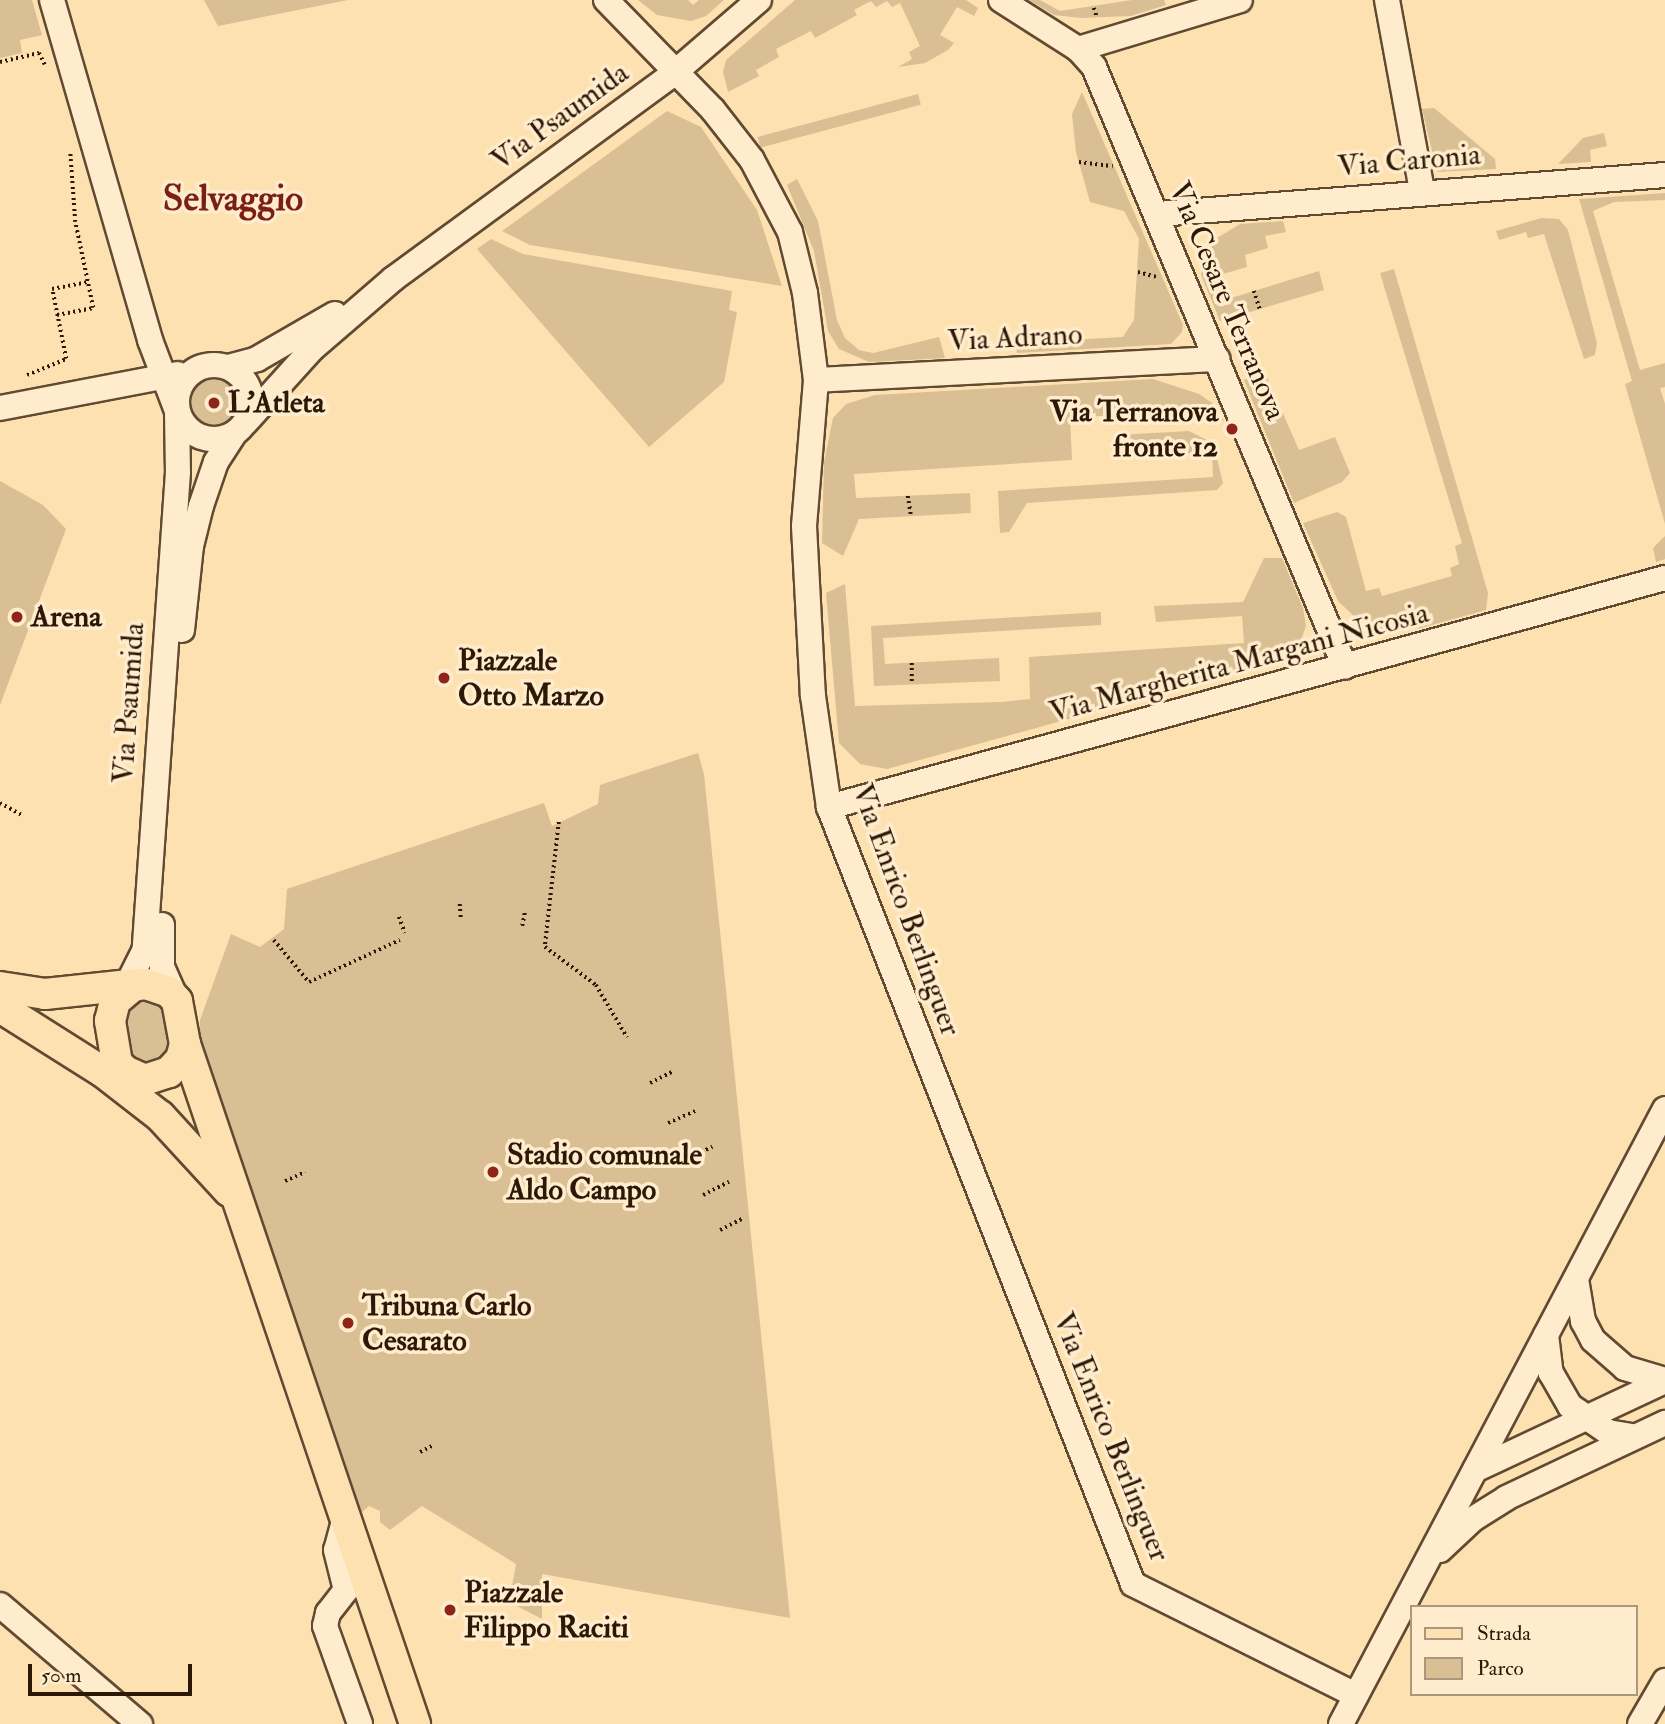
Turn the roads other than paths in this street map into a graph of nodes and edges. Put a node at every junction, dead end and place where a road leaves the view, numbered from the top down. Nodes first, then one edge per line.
1 (52, 0) edge
2 (606, 0) edge
3 (759, 0) edge
4 (1001, 0) edge
5 (1240, 0) edge
6 (1387, 0) edge
7 (1078, 49) junction
8 (674, 73) junction
9 (1665, 176) edge
10 (1422, 191) junction
11 (1158, 214) junction
12 (393, 279) junction
13 (1217, 359) junction
14 (228, 368) junction
15 (195, 370) junction
16 (162, 377) junction
17 (816, 380) junction
18 (0, 408) edge
19 (177, 411) junction
20 (240, 428) junction
21 (1665, 579) edge
22 (1345, 667) junction
23 (830, 807) junction
24 (0, 987) edge
25 (133, 987) junction
26 (177, 1001) junction
27 (0, 1007) edge
28 (185, 1044) junction
29 (122, 1076) junction
30 (1665, 1109) edge
31 (236, 1199) junction
32 (1576, 1279) junction
33 (1546, 1335) junction
34 (1665, 1380) edge
35 (1584, 1419) junction
36 (1665, 1423) edge
37 (1634, 1437) junction
38 (1475, 1470) junction
39 (344, 1521) junction
40 (1427, 1563) junction
41 (0, 1605) edge
42 (1665, 1681) edge
43 (1356, 1695) junction
44 (1665, 1702) edge
45 (139, 1724) edge
46 (359, 1724) edge
47 (415, 1724) edge
48 (1341, 1724) edge
49 (1641, 1724) edge

1 - 16 street
2 - 8 street, Via Enrico Berlinguer
3 - 8 street, Via Psaumida
4 - 7 street, Via Cesare Terranova
5 - 7 street
6 - 10 street
7 - 11 street, Via Cesare Terranova
8 - 12 street, Via Psaumida
8 - 17 street, Via Enrico Berlinguer
9 - 10 street, Via Caronia
10 - 11 street, Via Caronia
11 - 13 street, Via Cesare Terranova
12 - 14 street
12 - 20 street, Via Psaumida
13 - 17 street, Via Adrano
13 - 22 street, Via Cesare Terranova
14 - 15 street
14 - 20 street
15 - 16 street
15 - 19 street
16 - 18 street
16 - 19 street
17 - 23 street, Via Enrico Berlinguer
19 - 20 street
19 - 25 street, Via Psaumida
20 - 26 street, Via Psaumida
21 - 22 street, Via Margherita Margani Nicosia
22 - 23 street, Via Margherita Margani Nicosia
23 - 43 street, Via Enrico Berlinguer
24 - 25 main road
25 - 26 main road
25 - 29 main road
26 - 28 main road
27 - 29 main road
28 - 29 main road
28 - 31 main road
29 - 31 main road
30 - 32 street
31 - 39 main road
32 - 33 street
32 - 34 street
33 - 35 street
33 - 38 street
34 - 35 street
35 - 37 street
35 - 38 street
36 - 37 street
37 - 40 street
38 - 40 street
39 - 46 street
39 - 47 main road
40 - 43 street
41 - 45 street
42 - 49 street
43 - 48 street
44 - 49 street

